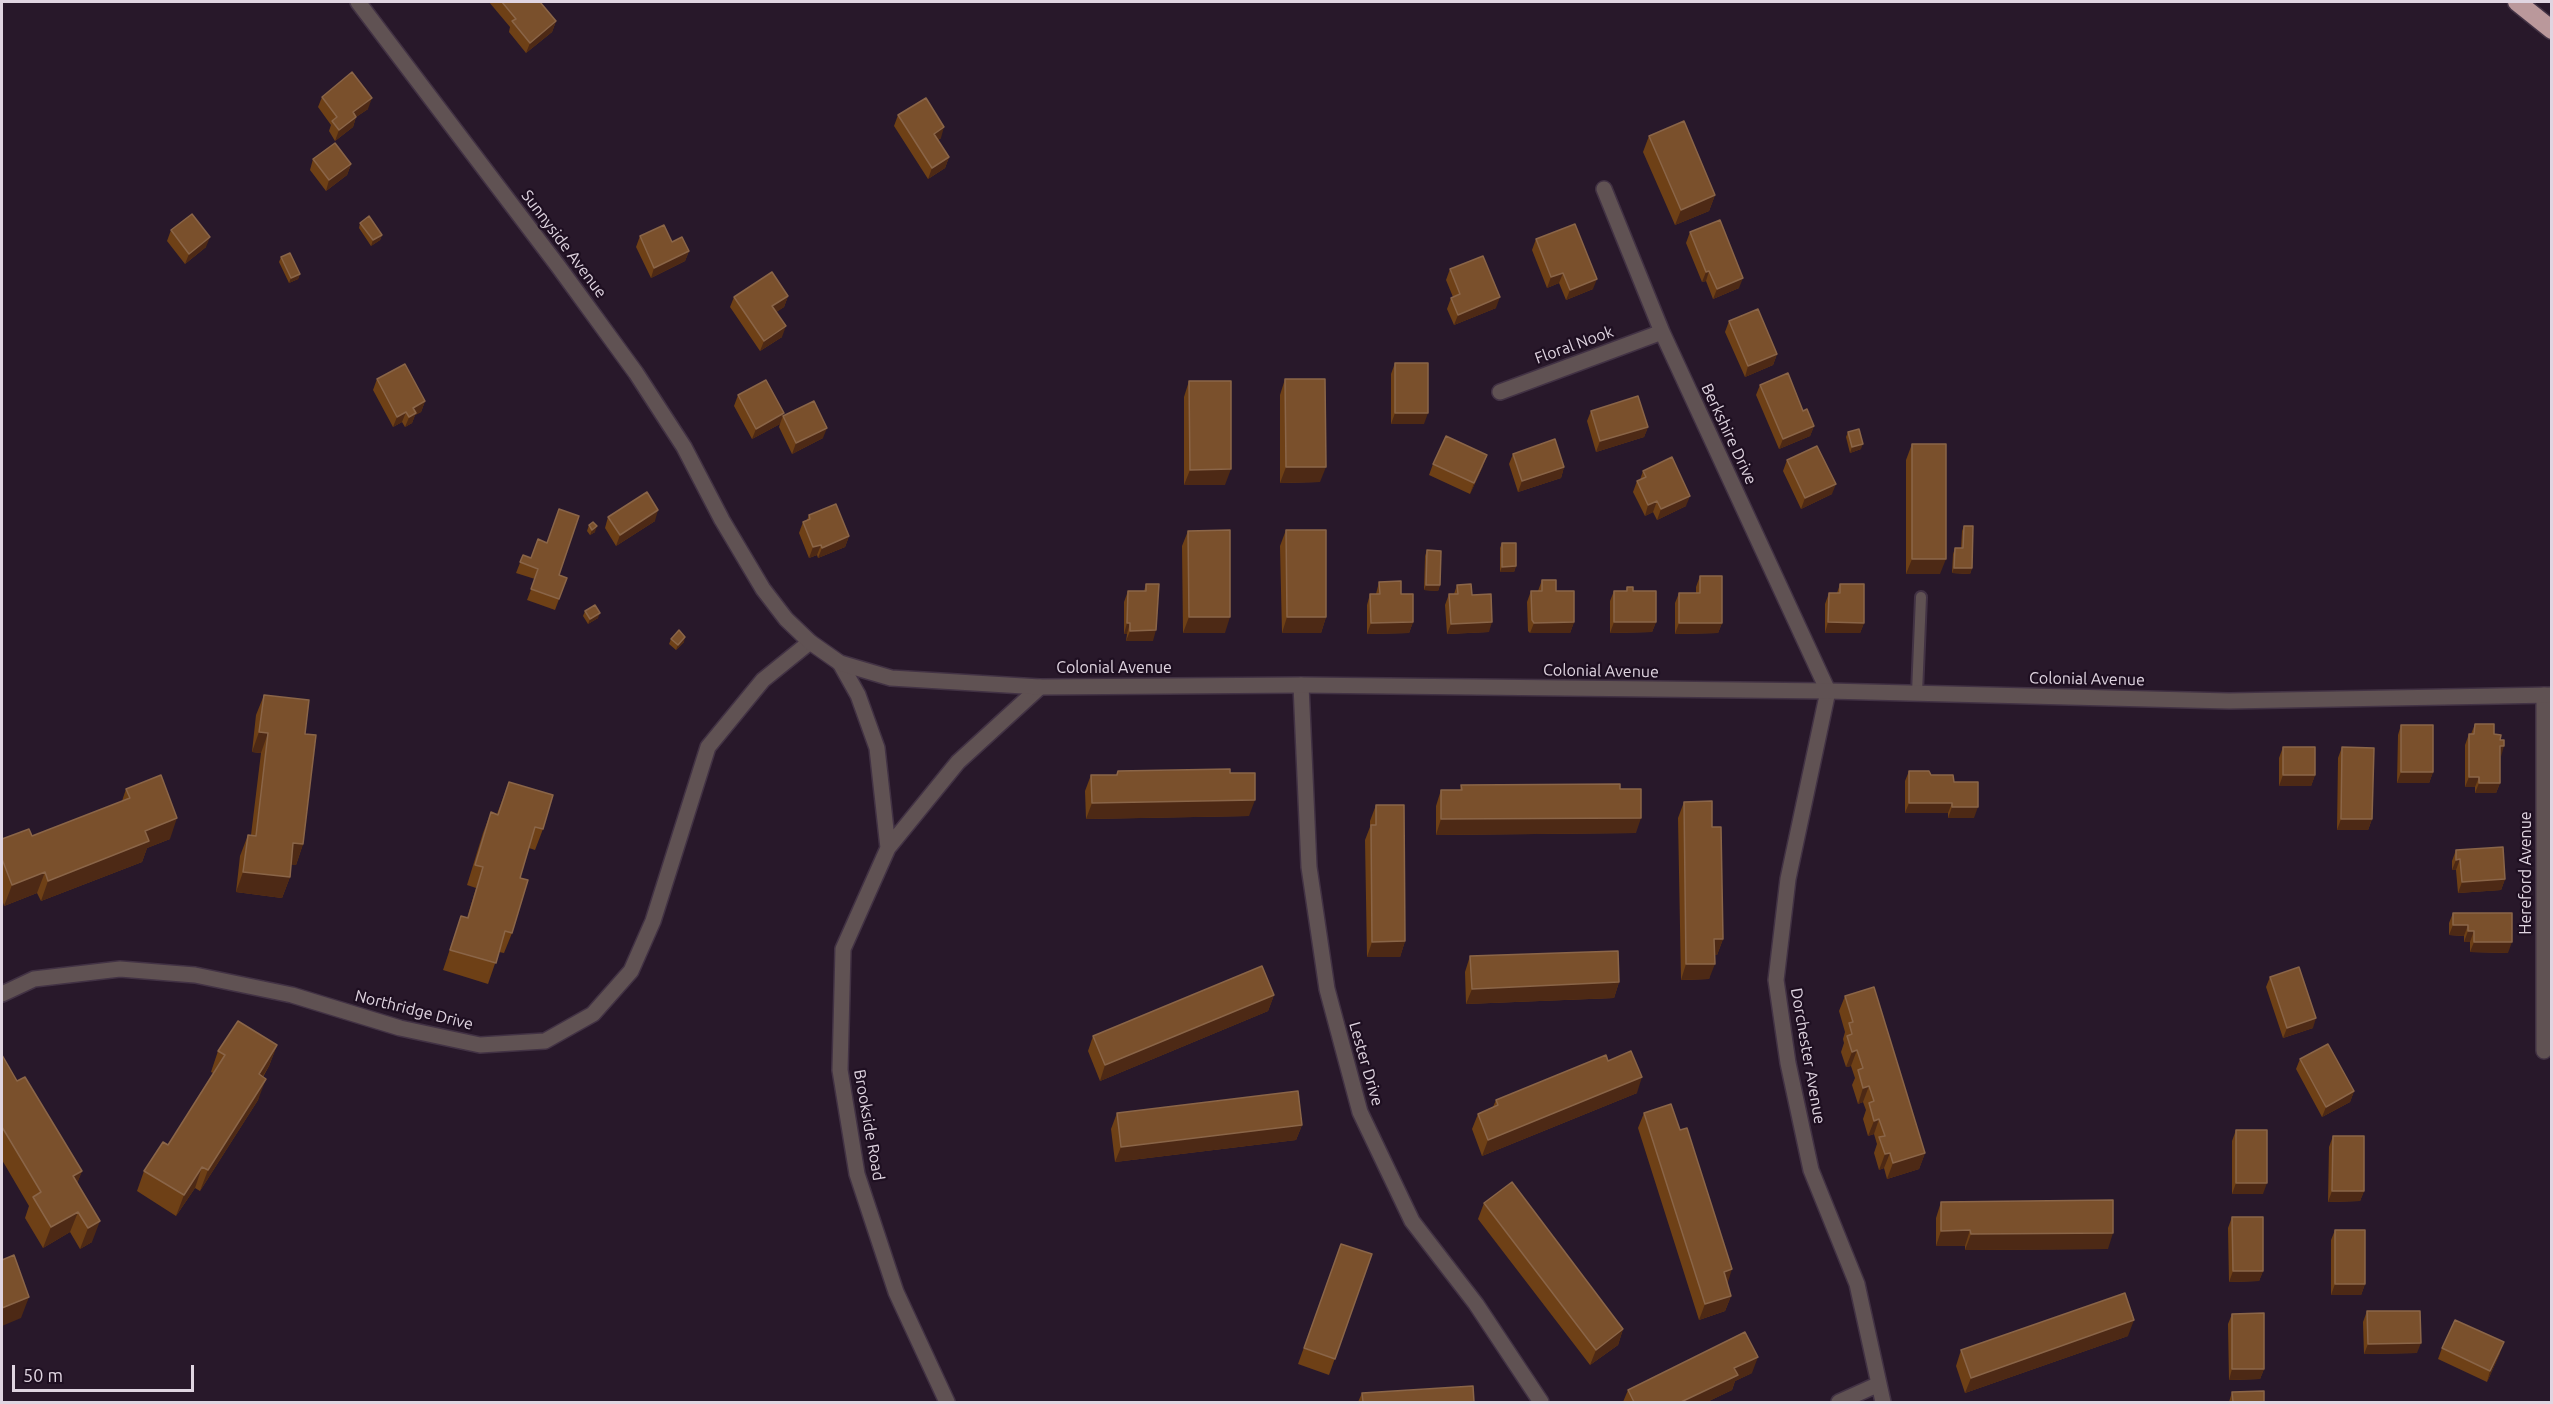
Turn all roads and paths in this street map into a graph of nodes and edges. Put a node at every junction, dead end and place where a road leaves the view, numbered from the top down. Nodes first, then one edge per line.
1 (358, 2) edge
2 (2517, 2) edge
3 (2552, 30) edge
4 (1604, 189) dead end
5 (1662, 332) junction
6 (1500, 392) dead end
7 (722, 520) joint
8 (1921, 597) dead end
9 (810, 642) junction
10 (840, 663) junction
11 (1301, 685) junction
12 (1040, 687) junction
13 (1828, 691) junction
14 (1917, 693) junction
15 (2548, 695) edge
16 (888, 848) junction
17 (2, 994) edge
18 (2544, 1051) dead end
19 (1879, 1384) junction
20 (947, 1402) edge
21 (1540, 1402) edge
22 (1839, 1402) edge
23 (1883, 1402) edge

1 - 7 street, Sunnyside Avenue
2 - 3 highway
4 - 5 street, Berkshire Drive
5 - 6 street, Floral Nook
5 - 13 street, Berkshire Drive
7 - 9 street, Colonial Avenue
8 - 14 lane
9 - 10 street, Colonial Avenue
9 - 17 street, Northridge Drive
10 - 12 street, Colonial Avenue
10 - 16 street
11 - 12 street, Colonial Avenue
11 - 13 street, Colonial Avenue
11 - 21 street, Lester Drive
12 - 16 street, Brookside Road
13 - 14 street, Colonial Avenue
13 - 19 street, Dorchester Avenue
14 - 15 street, Colonial Avenue
15 - 18 street, Hereford Avenue
16 - 20 street, Brookside Road
19 - 22 street
19 - 23 street, Dorchester Avenue

